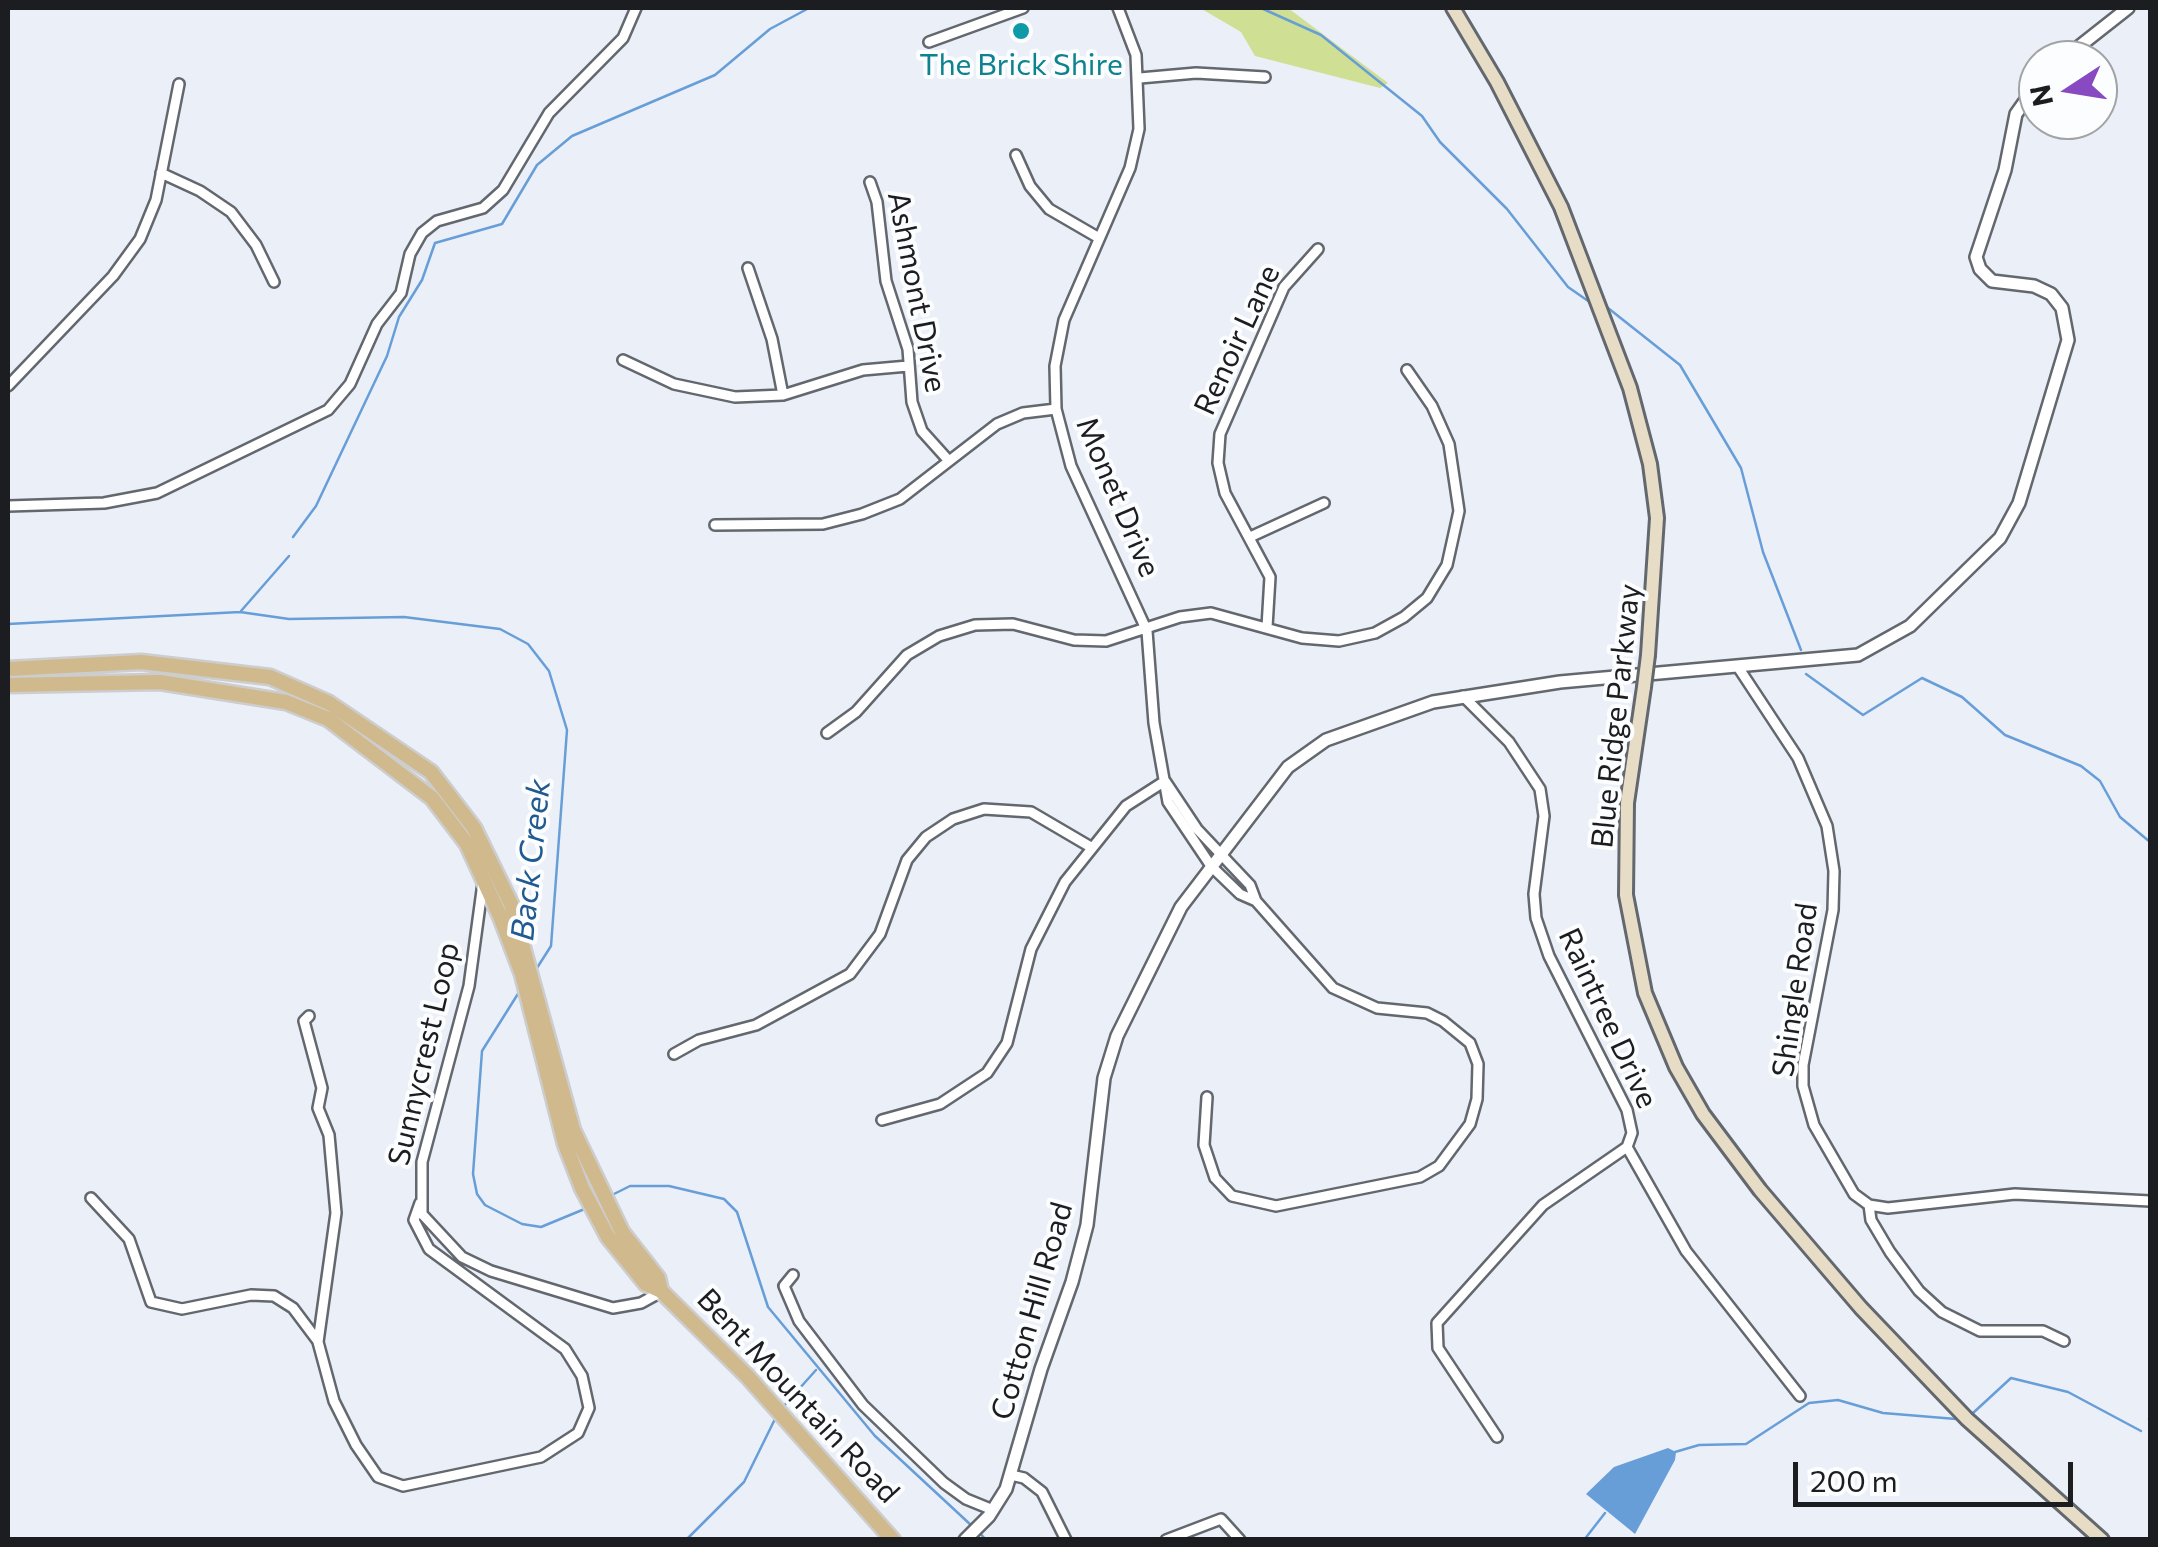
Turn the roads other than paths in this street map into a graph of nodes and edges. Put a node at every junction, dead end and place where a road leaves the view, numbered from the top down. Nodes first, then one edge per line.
1 (636, 8) edge
2 (1024, 8) edge
3 (1118, 8) edge
4 (1452, 8) edge
5 (2128, 8) edge
6 (2087, 40) edge
7 (929, 42) dead end
8 (1265, 77) dead end
9 (1140, 78) junction
10 (179, 84) dead end
11 (2018, 111) edge
12 (1016, 155) dead end
13 (162, 173) junction
14 (870, 182) dead end
15 (1099, 238) junction
16 (1318, 249) dead end
17 (748, 268) dead end
18 (274, 282) dead end
19 (622, 360) dead end
20 (908, 366) junction
21 (1408, 370) dead end
22 (8, 386) edge
23 (783, 394) junction
24 (1056, 408) junction
25 (949, 460) junction
26 (1324, 503) dead end
27 (8, 506) edge
28 (715, 525) dead end
29 (1250, 537) junction
30 (1267, 626) junction
31 (1147, 630) junction
32 (1738, 667) junction
33 (8, 669) edge
34 (8, 685) edge
35 (1463, 696) junction
36 (827, 733) dead end
37 (1165, 781) junction
38 (1090, 846) junction
39 (1221, 852) junction
40 (1212, 866) junction
41 (483, 875) junction
42 (1256, 900) junction
43 (506, 910) junction
44 (309, 1016) dead end
45 (674, 1054) dead end
46 (1207, 1098) dead end
47 (882, 1120) dead end
48 (1628, 1147) junction
49 (91, 1198) dead end
50 (2150, 1200) edge
51 (420, 1203) junction
52 (1869, 1205) junction
53 (793, 1275) dead end
54 (662, 1292) junction
55 (2064, 1341) dead end
56 (318, 1342) junction
57 (1800, 1396) dead end
58 (1497, 1437) dead end
59 (1011, 1475) junction
60 (994, 1510) junction
61 (894, 1539) edge
62 (965, 1540) edge
63 (1066, 1540) edge
64 (1166, 1540) edge
65 (1240, 1540) edge
66 (2102, 1540) edge

1 - 27 street
2 - 7 street
3 - 9 street, Monet Drive
4 - 66 main road, Blue Ridge Parkway, bridge
5 - 6 street
8 - 9 street
9 - 15 street, Monet Drive
10 - 13 street
11 - 32 street, Cotton Hill Road
12 - 15 street
13 - 18 street
13 - 22 street
14 - 20 street, Ashmont Drive
15 - 24 street, Monet Drive
16 - 29 street, Renoir Lane
17 - 23 street
19 - 23 street
20 - 23 street
20 - 25 street, Ashmont Drive
21 - 30 street
24 - 25 street
24 - 31 street, Monet Drive
25 - 28 street
26 - 29 street
29 - 30 street, Renoir Lane
30 - 31 street
31 - 36 street
31 - 37 street, Monet Drive
32 - 35 street, Cotton Hill Road
32 - 52 street, Shingle Road
33 - 43 main road, Bent Mountain Road
34 - 41 main road, Bent Mountain Road
35 - 39 street, Cotton Hill Road
35 - 48 street, Raintree Drive
37 - 38 street
37 - 39 street, Monet Drive
37 - 40 street, Monet Drive
38 - 45 street
38 - 47 street
39 - 40 street, Cotton Hill Road
39 - 42 street, Monet Drive
40 - 42 street, Monet Drive
40 - 59 street, Cotton Hill Road
41 - 43 main road, Bent Mountain Road
41 - 51 street, Sunnycrest Loop
42 - 46 street, Monet Drive
43 - 54 main road, Bent Mountain Road
44 - 56 street
48 - 57 street, Raintree Drive
48 - 58 street
49 - 56 street
50 - 52 street
51 - 54 street, Sunnycrest Loop
51 - 56 street
52 - 55 street, Shingle Road
53 - 60 street
54 - 61 main road, Bent Mountain Road
59 - 60 street, Cotton Hill Road
59 - 63 street
60 - 62 street, Cotton Hill Road
64 - 65 street

